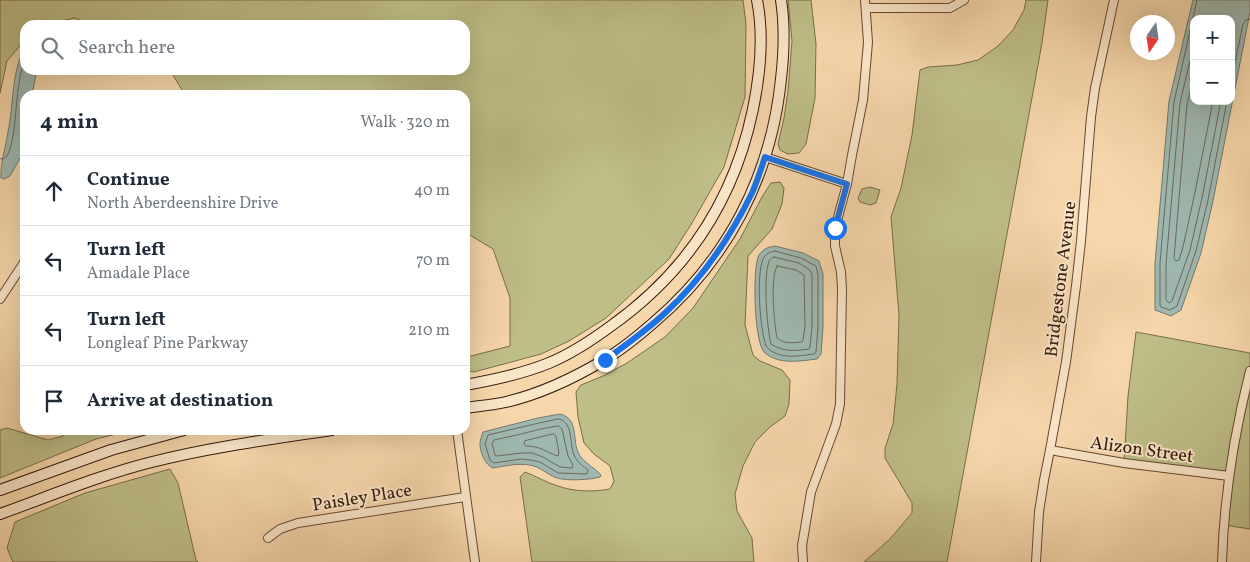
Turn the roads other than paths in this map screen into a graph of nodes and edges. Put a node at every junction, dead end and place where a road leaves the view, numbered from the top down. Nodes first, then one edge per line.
1 (757, 0) edge
2 (781, 0) edge
3 (964, 0) edge
4 (1114, 0) edge
5 (865, 4) edge
6 (765, 157) junction
7 (847, 184) junction
8 (20, 268) edge
9 (0, 298) edge
10 (1250, 371) edge
11 (470, 385) edge
12 (470, 407) edge
13 (166, 435) edge
14 (301, 435) edge
15 (458, 435) edge
16 (1050, 450) junction
17 (1229, 476) junction
18 (0, 490) edge
19 (465, 496) junction
20 (0, 514) edge
21 (268, 538) dead end
22 (475, 562) edge
23 (803, 562) edge
24 (1036, 562) edge
25 (1222, 562) edge

1 - 11 main road
2 - 6 main road
3 - 5 street
4 - 16 street, Bridgestone Avenue
5 - 7 street
6 - 7 street
6 - 12 main road
7 - 23 street
8 - 9 street
10 - 17 street
13 - 18 main road
14 - 20 main road
15 - 19 street
16 - 17 street, Alizon Street
16 - 24 street, Bridgestone Avenue
17 - 25 street
19 - 21 street, Paisley Place
19 - 22 street

